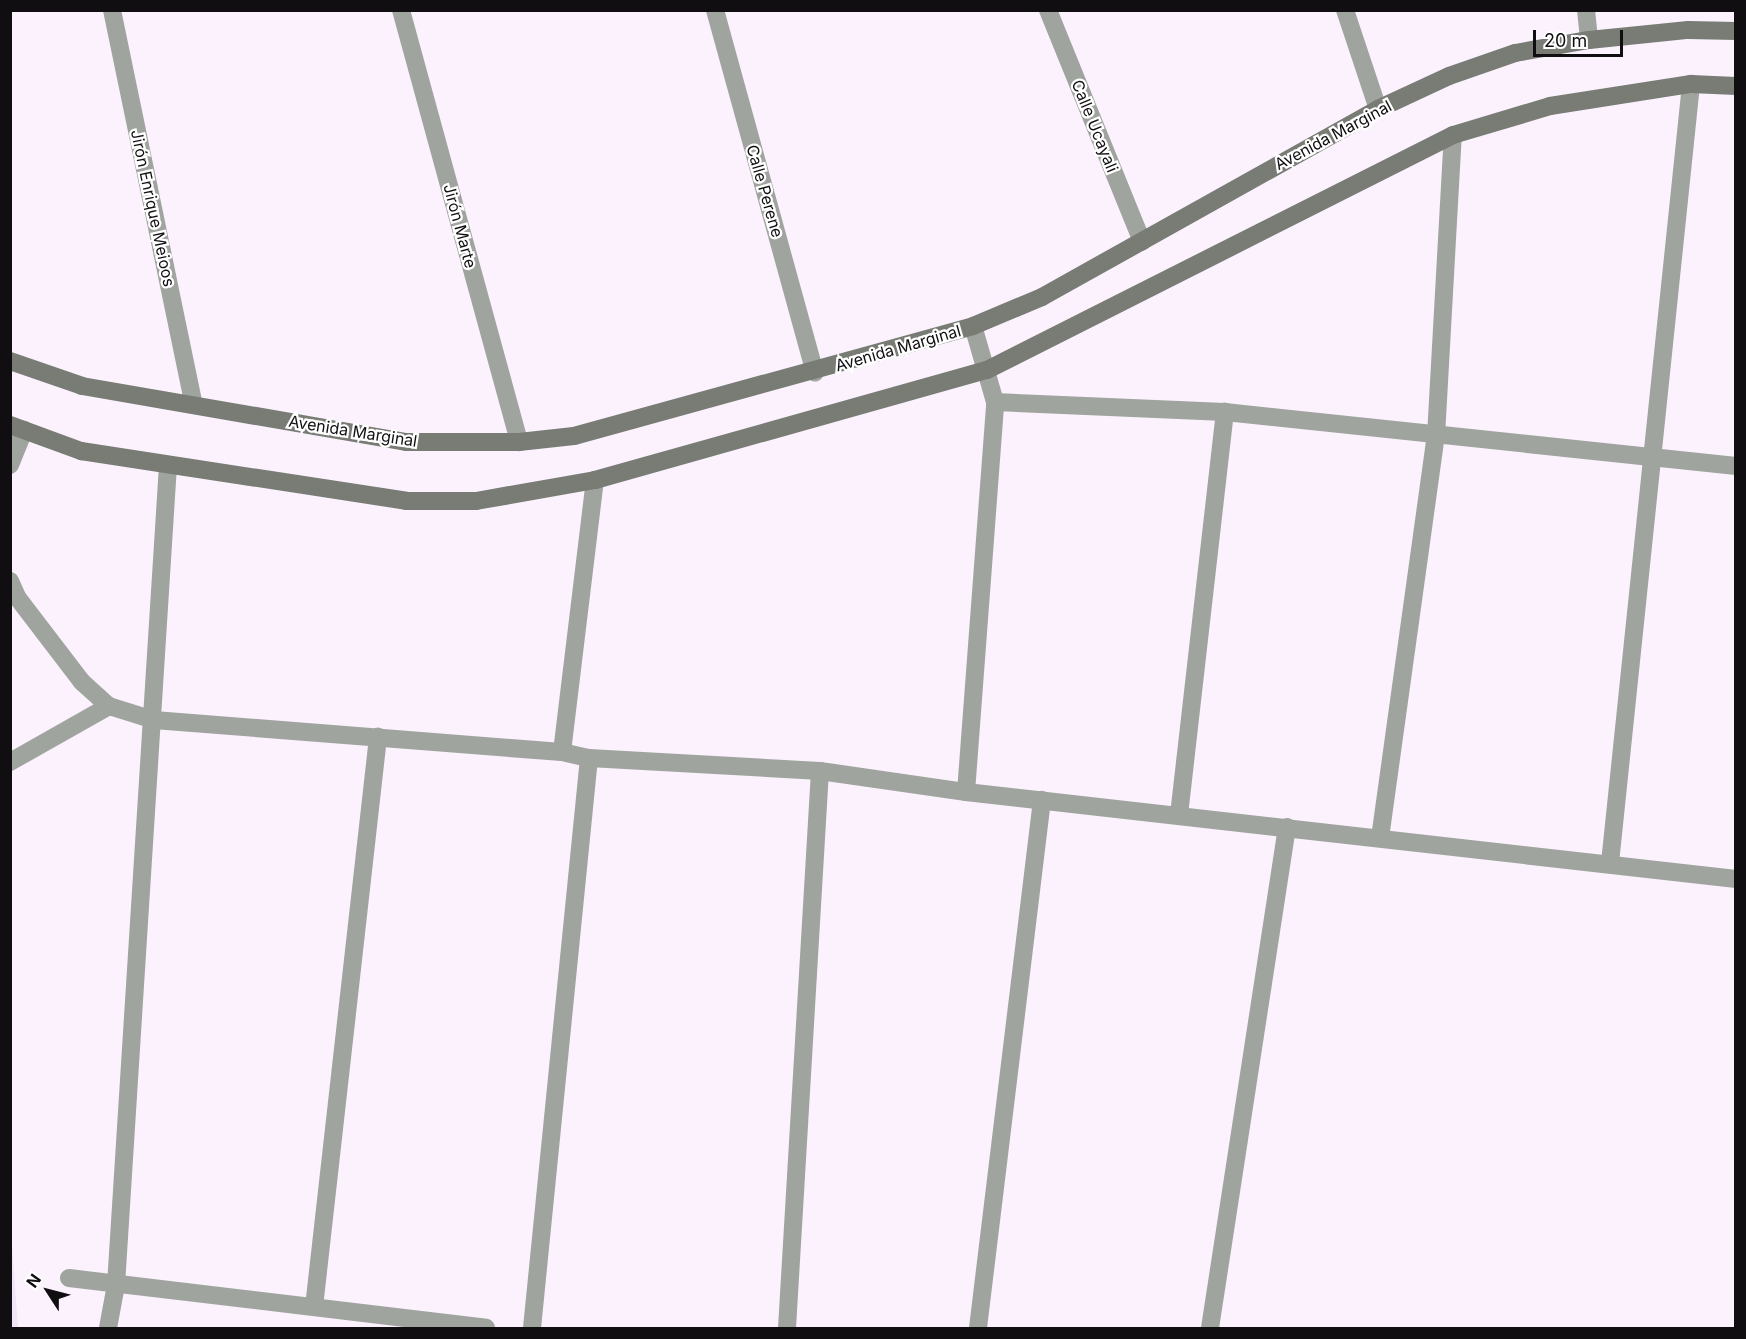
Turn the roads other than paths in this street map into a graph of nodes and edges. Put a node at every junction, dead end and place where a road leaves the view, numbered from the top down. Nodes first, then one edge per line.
1 (112, 10) edge
2 (401, 10) edge
3 (715, 10) edge
4 (1048, 10) edge
5 (1345, 10) edge
6 (1586, 10) edge
7 (1736, 31) edge
8 (1589, 40) junction
9 (1691, 84) junction
10 (1736, 86) edge
11 (1378, 109) junction
12 (1453, 135) junction
13 (1142, 242) junction
14 (973, 326) junction
15 (10, 361) edge
16 (987, 370) junction
17 (815, 372) junction
18 (995, 402) junction
19 (194, 405) junction
20 (1225, 412) junction
21 (17, 427) edge
22 (1436, 436) junction
23 (519, 442) junction
24 (1651, 459) junction
25 (10, 465) edge
26 (168, 466) junction
27 (1736, 466) edge
28 (595, 480) junction
29 (10, 581) edge
30 (109, 706) junction
31 (154, 720) junction
32 (378, 737) junction
33 (562, 752) junction
34 (589, 758) junction
35 (10, 762) edge
36 (820, 771) junction
37 (966, 792) junction
38 (1042, 800) junction
39 (1179, 815) junction
40 (1287, 827) junction
41 (1380, 838) junction
42 (1610, 863) junction
43 (1736, 879) edge
44 (69, 1278) dead end
45 (116, 1285) junction
46 (314, 1307) junction
47 (108, 1329) edge
48 (486, 1329) edge
49 (532, 1329) edge
50 (787, 1329) edge
51 (978, 1329) edge
52 (1210, 1329) edge

1 - 19 street, Jirón Enrique Meioos
2 - 23 street, Jirón Marte
3 - 17 street, Calle Perene
4 - 13 street, Calle Ucayali
5 - 11 street
6 - 8 street
7 - 8 main road, Avenida Marginal
8 - 11 main road, Avenida Marginal
9 - 10 main road
9 - 12 main road
9 - 24 street
11 - 13 main road, Avenida Marginal
12 - 16 main road
12 - 22 street
13 - 14 main road, Avenida Marginal
14 - 16 street
14 - 17 main road, Avenida Marginal
15 - 19 main road, Avenida Marginal
16 - 18 street
16 - 28 main road
17 - 23 main road, Avenida Marginal
18 - 20 street
18 - 37 street
19 - 23 main road, Avenida Marginal
20 - 22 street
20 - 39 street
21 - 25 street
21 - 26 main road
22 - 24 street
22 - 41 street
24 - 27 street
24 - 42 street
26 - 28 main road
26 - 31 street
28 - 33 street
29 - 30 street
30 - 31 street
30 - 35 street
31 - 32 street
31 - 45 street
32 - 33 street
32 - 46 street
33 - 34 street
34 - 36 street
34 - 49 street
36 - 37 street
36 - 50 street
37 - 38 street
38 - 39 street
38 - 51 street
39 - 40 street
40 - 41 street
40 - 52 street
41 - 42 street
42 - 43 street
44 - 45 street
45 - 46 street
45 - 47 street
46 - 48 street

